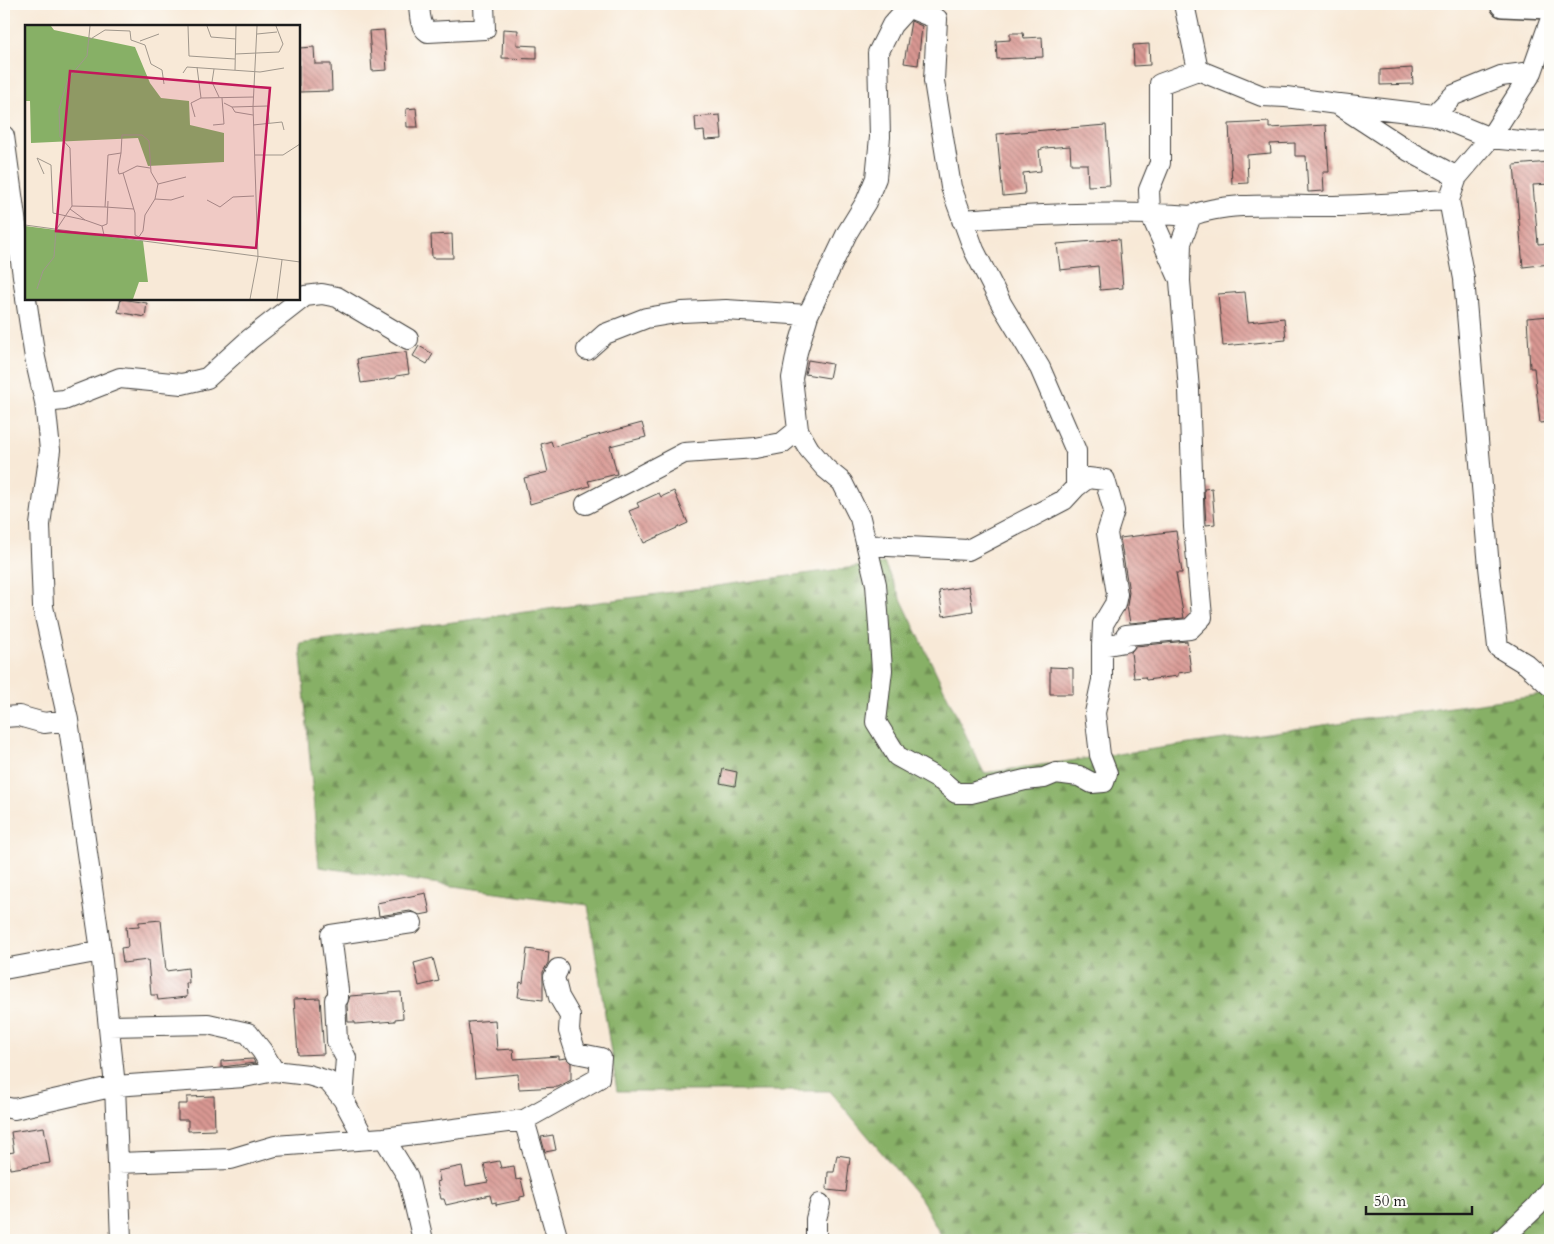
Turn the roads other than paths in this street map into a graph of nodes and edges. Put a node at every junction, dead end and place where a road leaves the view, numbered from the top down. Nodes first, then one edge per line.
1 (419, 4) edge
2 (484, 4) edge
3 (1184, 4) edge
4 (1503, 4) edge
5 (909, 5) edge
6 (1550, 6) edge
7 (1550, 21) edge
8 (1198, 70) junction
9 (1532, 72) junction
10 (1337, 104) junction
11 (1434, 115) junction
12 (4, 136) edge
13 (1490, 138) junction
14 (1550, 140) edge
15 (1457, 178) junction
16 (1448, 200) junction
17 (1150, 213) junction
18 (1191, 216) junction
19 (962, 220) junction
20 (1180, 281) junction
21 (25, 291) edge
22 (26, 300) edge
23 (300, 300) edge
24 (300, 300) edge
25 (808, 315) junction
26 (408, 339) dead end
27 (587, 350) dead end
28 (45, 402) junction
29 (798, 430) junction
30 (1076, 487) junction
31 (586, 504) dead end
32 (868, 545) junction
33 (1102, 646) junction
34 (1550, 686) edge
35 (4, 717) edge
36 (68, 720) junction
37 (412, 923) dead end
38 (101, 951) junction
39 (4, 969) edge
40 (558, 969) dead end
41 (109, 1026) junction
42 (274, 1072) junction
43 (115, 1086) junction
44 (343, 1099) junction
45 (4, 1107) edge
46 (524, 1120) junction
47 (364, 1138) junction
48 (384, 1138) junction
49 (118, 1163) junction
50 (1550, 1189) edge
51 (820, 1204) dead end
52 (121, 1240) edge
53 (423, 1240) edge
54 (558, 1240) edge
55 (816, 1240) edge
56 (1501, 1240) edge

1 - 2 street
3 - 8 street
4 - 6 main road
5 - 19 street
5 - 25 street
7 - 9 street
8 - 10 street
8 - 17 street
9 - 11 street
9 - 13 street
10 - 11 street
10 - 15 street
11 - 13 street
12 - 21 street
13 - 14 street
13 - 15 street
15 - 16 street
16 - 18 street
16 - 34 street
17 - 18 street
17 - 19 street
17 - 20 street
18 - 20 street
19 - 30 street
20 - 33 street
22 - 28 street
23 - 26 street
24 - 28 street
25 - 27 street
25 - 29 street
28 - 36 street
29 - 31 street
29 - 32 street
30 - 32 street
30 - 33 street
32 - 33 street
35 - 36 street
36 - 38 street
37 - 44 street
38 - 39 street
38 - 41 street
40 - 46 street
41 - 42 street
41 - 43 street
42 - 43 street
42 - 44 street
43 - 45 street
43 - 49 street
44 - 47 street
46 - 48 street
46 - 54 street
47 - 48 street
47 - 49 street
48 - 53 street
49 - 52 street
50 - 56 street
51 - 55 street

